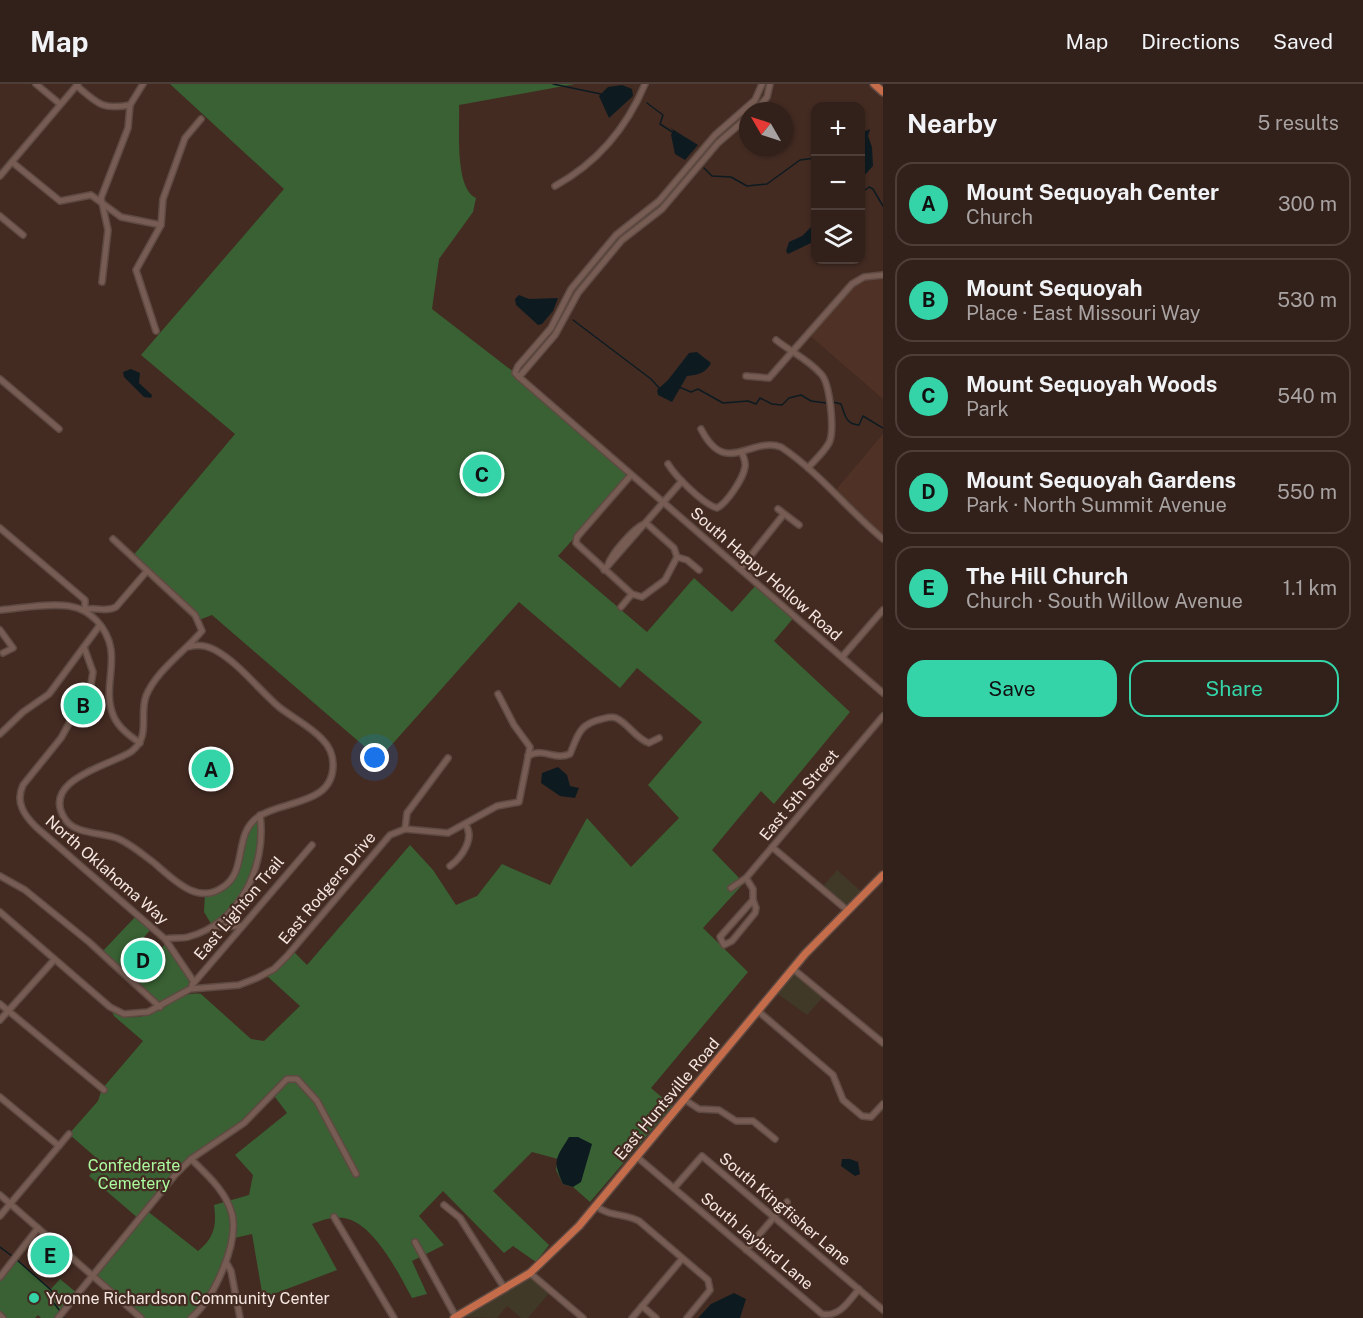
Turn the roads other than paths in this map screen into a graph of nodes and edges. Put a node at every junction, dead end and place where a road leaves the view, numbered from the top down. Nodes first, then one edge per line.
1 (36, 84) edge
2 (143, 84) edge
3 (645, 84) edge
4 (762, 84) edge
5 (770, 84) edge
6 (77, 85) edge
7 (763, 102) edge
8 (60, 104) junction
9 (130, 105) junction
10 (201, 118) dead end
11 (739, 125) edge
12 (12, 162) junction
13 (0, 176) edge
14 (555, 186) dead end
15 (101, 202) junction
16 (0, 216) edge
17 (161, 225) junction
18 (22, 236) dead end
19 (883, 275) edge
20 (102, 282) dead end
21 (551, 328) junction
22 (156, 331) dead end
23 (557, 332) junction
24 (776, 340) dead end
25 (793, 352) junction
26 (746, 376) dead end
27 (519, 377) junction
28 (0, 379) edge
29 (59, 429) dead end
30 (701, 429) dead end
31 (742, 453) junction
32 (668, 464) dead end
33 (808, 468) junction
34 (631, 475) junction
35 (682, 482) junction
36 (663, 503) junction
37 (778, 509) dead end
38 (784, 514) junction
39 (646, 523) junction
40 (799, 525) dead end
41 (0, 528) edge
42 (113, 539) dead end
43 (883, 539) edge
44 (677, 557) junction
45 (606, 567) junction
46 (740, 569) junction
47 (699, 570) dead end
48 (147, 571) junction
49 (632, 594) junction
50 (621, 607) dead end
51 (0, 610) edge
52 (85, 610) junction
53 (883, 610) edge
54 (100, 625) junction
55 (0, 630) edge
56 (202, 632) junction
57 (208, 646) junction
58 (84, 647) junction
59 (188, 647) junction
60 (3, 653) dead end
61 (842, 657) junction
62 (883, 693) edge
63 (498, 694) dead end
64 (883, 716) edge
65 (0, 734) edge
66 (659, 738) dead end
67 (140, 743) junction
68 (528, 756) junction
69 (448, 758) dead end
70 (260, 815) junction
71 (465, 824) junction
72 (405, 829) junction
73 (312, 845) dead end
74 (772, 847) junction
75 (450, 866) dead end
76 (883, 875) edge
77 (0, 876) edge
78 (746, 878) junction
79 (731, 888) dead end
80 (753, 900) junction
81 (847, 910) junction
82 (0, 912) edge
83 (242, 926) junction
84 (213, 927) junction
85 (165, 939) junction
86 (54, 960) junction
87 (792, 968) junction
88 (194, 982) junction
89 (190, 989) junction
90 (0, 1004) edge
91 (160, 1006) junction
92 (8, 1011) junction
93 (758, 1011) junction
94 (0, 1020) edge
95 (883, 1043) edge
96 (104, 1090) dead end
97 (0, 1097) edge
98 (685, 1100) junction
99 (883, 1104) edge
100 (69, 1134) dead end
101 (775, 1139) dead end
102 (59, 1146) junction
103 (637, 1157) junction
104 (191, 1159) junction
105 (356, 1174) dead end
106 (674, 1188) junction
107 (0, 1196) edge
108 (787, 1202) dead end
109 (11, 1205) junction
110 (444, 1205) dead end
111 (596, 1206) junction
112 (0, 1216) edge
113 (334, 1217) dead end
114 (774, 1217) junction
115 (38, 1228) junction
116 (415, 1242) dead end
117 (746, 1250) junction
118 (682, 1258) junction
119 (226, 1262) junction
120 (530, 1273) junction
121 (93, 1276) junction
122 (0, 1277) edge
123 (505, 1289) junction
124 (859, 1290) junction
125 (642, 1306) junction
126 (883, 1310) edge
127 (455, 1317) edge
128 (58, 1318) edge
129 (141, 1318) edge
130 (191, 1318) edge
131 (240, 1318) edge
132 (394, 1318) edge
133 (583, 1318) edge
134 (632, 1318) edge
135 (656, 1318) edge
136 (687, 1318) edge

1 - 8 street
2 - 9 street
3 - 14 street
4 - 21 street
5 - 7 street
6 - 8 street
6 - 9 street
8 - 12 street
9 - 15 street
10 - 17 street
11 - 23 street
12 - 13 street
12 - 15 street
15 - 17 street
15 - 20 street
16 - 18 street
17 - 22 street
19 - 25 street
21 - 23 street
21 - 27 street
23 - 27 street
24 - 25 street
25 - 26 street
25 - 33 street
27 - 34 street, South Happy Hollow Road
28 - 29 street
30 - 31 street
31 - 33 street
31 - 35 street
32 - 35 street
33 - 43 street
34 - 36 street, South Happy Hollow Road
34 - 45 street
35 - 36 street
36 - 39 street
36 - 46 street, South Happy Hollow Road
37 - 38 street
38 - 40 street
38 - 46 street
39 - 44 street
39 - 45 street
41 - 52 street
42 - 48 street
44 - 47 street
44 - 49 street
45 - 49 street
46 - 61 street, South Happy Hollow Road
48 - 52 street
48 - 56 street
49 - 50 street
51 - 52 street
52 - 54 street
53 - 61 street
54 - 58 street
54 - 67 street
55 - 60 street
56 - 57 street
56 - 59 street
57 - 59 street
57 - 70 street
58 - 65 street
58 - 85 street, North Oklahoma Way
59 - 67 street
61 - 62 street, South Happy Hollow Road
63 - 68 street
64 - 74 street, East 5th Street
66 - 68 street
67 - 70 street
68 - 71 street
69 - 72 street
70 - 84 street
71 - 72 street
71 - 75 street
72 - 89 street, East Rodgers Drive
73 - 83 street, East Lighton Trail
74 - 78 street, East 5th Street
74 - 81 street
76 - 81 main road, East Huntsville Road
77 - 91 street
78 - 79 street, East 5th Street
78 - 80 street
80 - 80 street
81 - 87 main road, East Huntsville Road
82 - 86 street
83 - 84 street
83 - 88 street, East Lighton Trail
84 - 85 street
85 - 88 street, North Oklahoma Way
86 - 91 street, East Rodgers Drive
86 - 92 street
87 - 93 main road, East Huntsville Road
87 - 95 street
88 - 89 street, East Lighton Trail
89 - 91 street, East Rodgers Drive
90 - 92 street
92 - 94 street
92 - 96 street
93 - 98 main road, East Huntsville Road
93 - 99 street
97 - 102 street
98 - 101 street
98 - 103 main road, East Huntsville Road
100 - 102 street
102 - 109 street
103 - 106 street, South Jaybird Lane
103 - 111 main road, East Huntsville Road
104 - 105 street
104 - 119 street
104 - 121 street
106 - 114 street, South Kingfisher Lane
106 - 117 street, South Jaybird Lane
107 - 109 street
108 - 114 street
109 - 112 street
109 - 115 street
110 - 123 street
111 - 118 street
111 - 120 main road, East Huntsville Road
113 - 132 street
114 - 117 street
114 - 124 street, South Kingfisher Lane
115 - 121 street
115 - 122 street
116 - 127 street
117 - 124 street, South Jaybird Lane
118 - 125 street
118 - 136 street
119 - 130 street
119 - 131 street
120 - 123 main road, East Huntsville Road
120 - 133 street
121 - 128 street
121 - 129 street
123 - 127 main road, East Huntsville Road
124 - 126 street, South Kingfisher Lane
125 - 134 street
125 - 135 street

